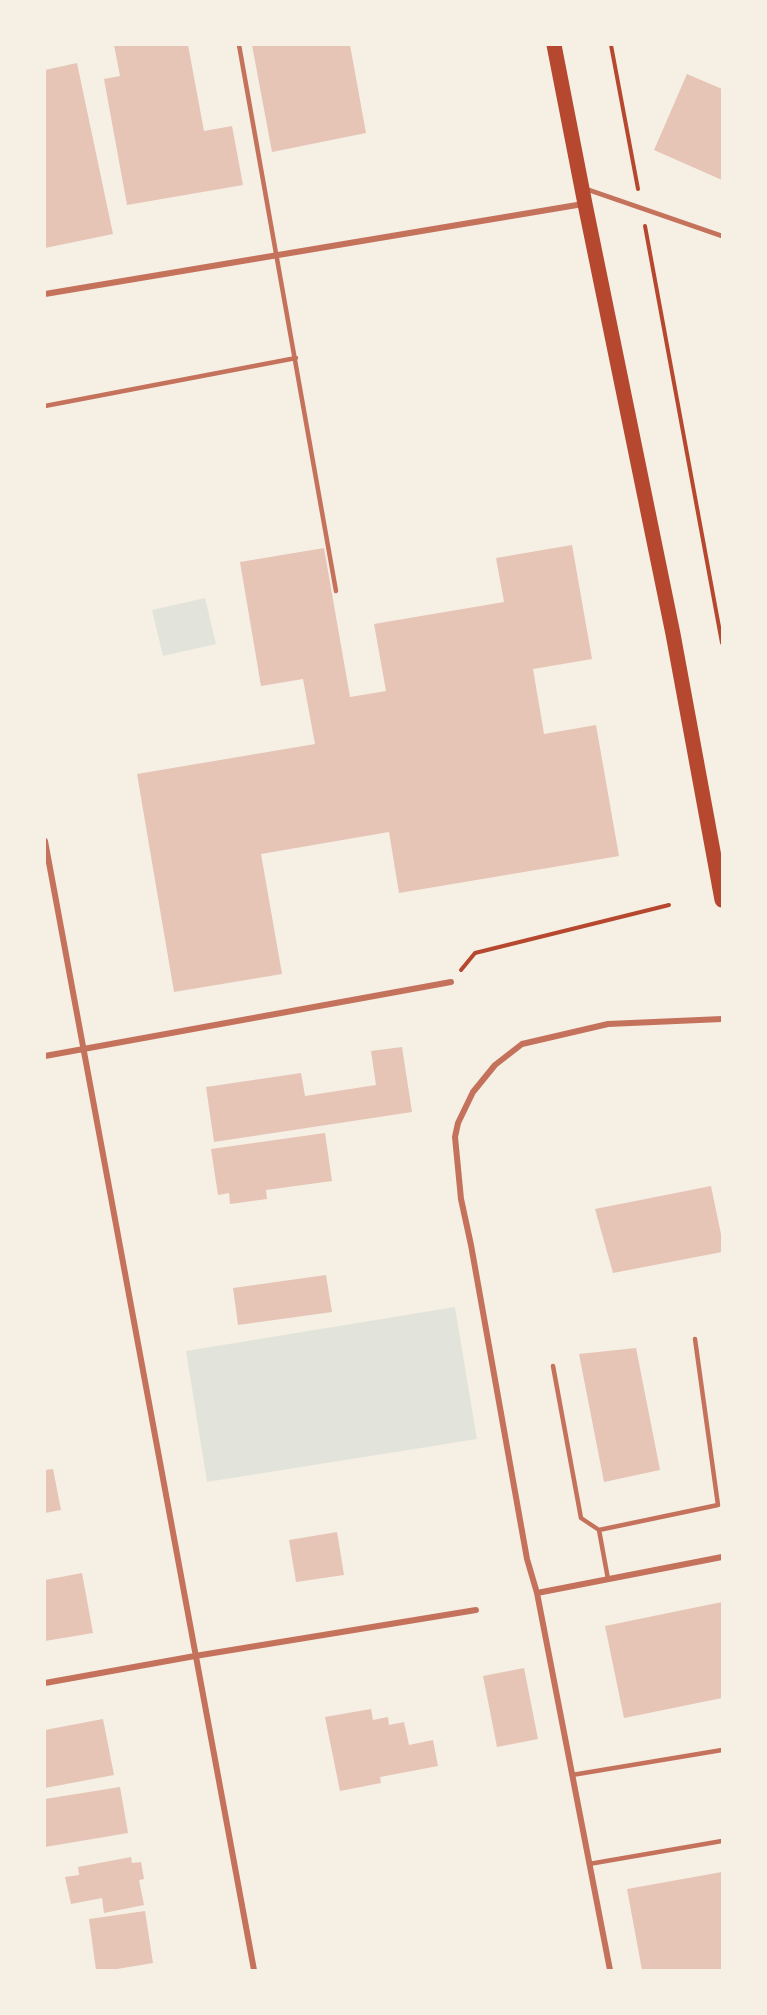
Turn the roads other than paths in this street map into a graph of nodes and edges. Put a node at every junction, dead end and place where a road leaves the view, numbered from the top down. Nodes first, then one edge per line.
1 (239, 45) edge
2 (555, 45) edge
3 (583, 196) junction
4 (722, 236) edge
5 (278, 255) junction
6 (45, 294) edge
7 (296, 358) junction
8 (45, 406) edge
9 (336, 591) dead end
10 (45, 841) edge
11 (722, 900) edge
12 (451, 982) road end
13 (722, 1019) edge
14 (83, 1048) junction
15 (45, 1056) edge
16 (695, 1339) dead end
17 (554, 1366) dead end
18 (599, 1530) junction
19 (722, 1557) edge
20 (608, 1579) junction
21 (537, 1593) junction
22 (476, 1610) dead end
23 (195, 1656) junction
24 (45, 1683) edge
25 (722, 1750) edge
26 (572, 1775) junction
27 (722, 1841) edge
28 (589, 1864) junction
29 (254, 1970) edge
30 (610, 1970) edge

1 - 5 lane
2 - 3 main road
3 - 4 lane
3 - 5 street
3 - 11 main road
5 - 6 street
5 - 7 lane
7 - 8 lane
7 - 9 lane
10 - 14 street
12 - 14 street
13 - 21 street
14 - 15 street
14 - 23 street
16 - 18 lane
17 - 18 lane
18 - 20 lane
19 - 20 street
20 - 21 street
21 - 26 street
22 - 23 street
23 - 24 street
23 - 29 street
25 - 26 lane
26 - 28 street
27 - 28 lane
28 - 30 street

